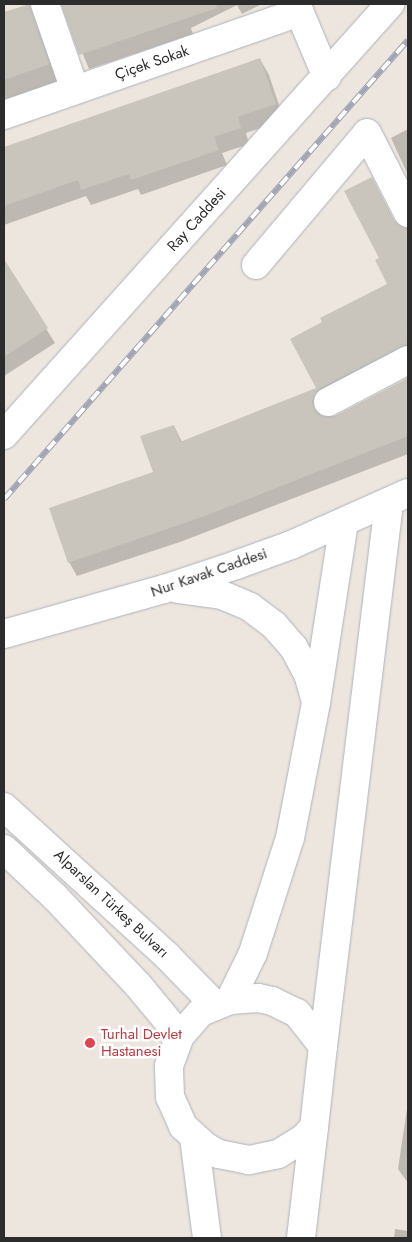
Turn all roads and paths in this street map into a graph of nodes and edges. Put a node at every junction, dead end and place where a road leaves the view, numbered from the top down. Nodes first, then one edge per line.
1 (45, 4) edge
2 (390, 4) edge
3 (298, 8) edge
4 (326, 77) junction
5 (75, 90) junction
6 (4, 115) edge
7 (408, 213) edge
8 (256, 265) dead end
9 (408, 360) edge
10 (328, 402) dead end
11 (4, 435) edge
12 (398, 498) edge
13 (344, 523) junction
14 (164, 589) junction
15 (4, 634) edge
16 (316, 703) junction
17 (4, 806) edge
18 (4, 849) edge
19 (223, 1002) junction
20 (180, 1036) junction
21 (323, 1046) junction
22 (314, 1127) junction
23 (194, 1138) junction
24 (207, 1238) edge
25 (302, 1238) edge

1 - 5 street
2 - 4 street, Ray Caddesi
3 - 4 street
3 - 5 street, Çiçek Sokak
4 - 11 street, Ray Caddesi
5 - 6 street, Çiçek Sokak
7 - 8 street
9 - 10 street
12 - 13 street, Nur Kavak Caddesi
12 - 21 street
13 - 14 street, Nur Kavak Caddesi
13 - 16 street
14 - 15 street, Nur Kavak Caddesi
14 - 16 street
16 - 19 street
17 - 19 street, Alparslan Türkeş Bulvarı
18 - 20 street
19 - 20 street
19 - 21 street
20 - 23 street
21 - 22 street
22 - 23 street
22 - 25 street
23 - 24 street

